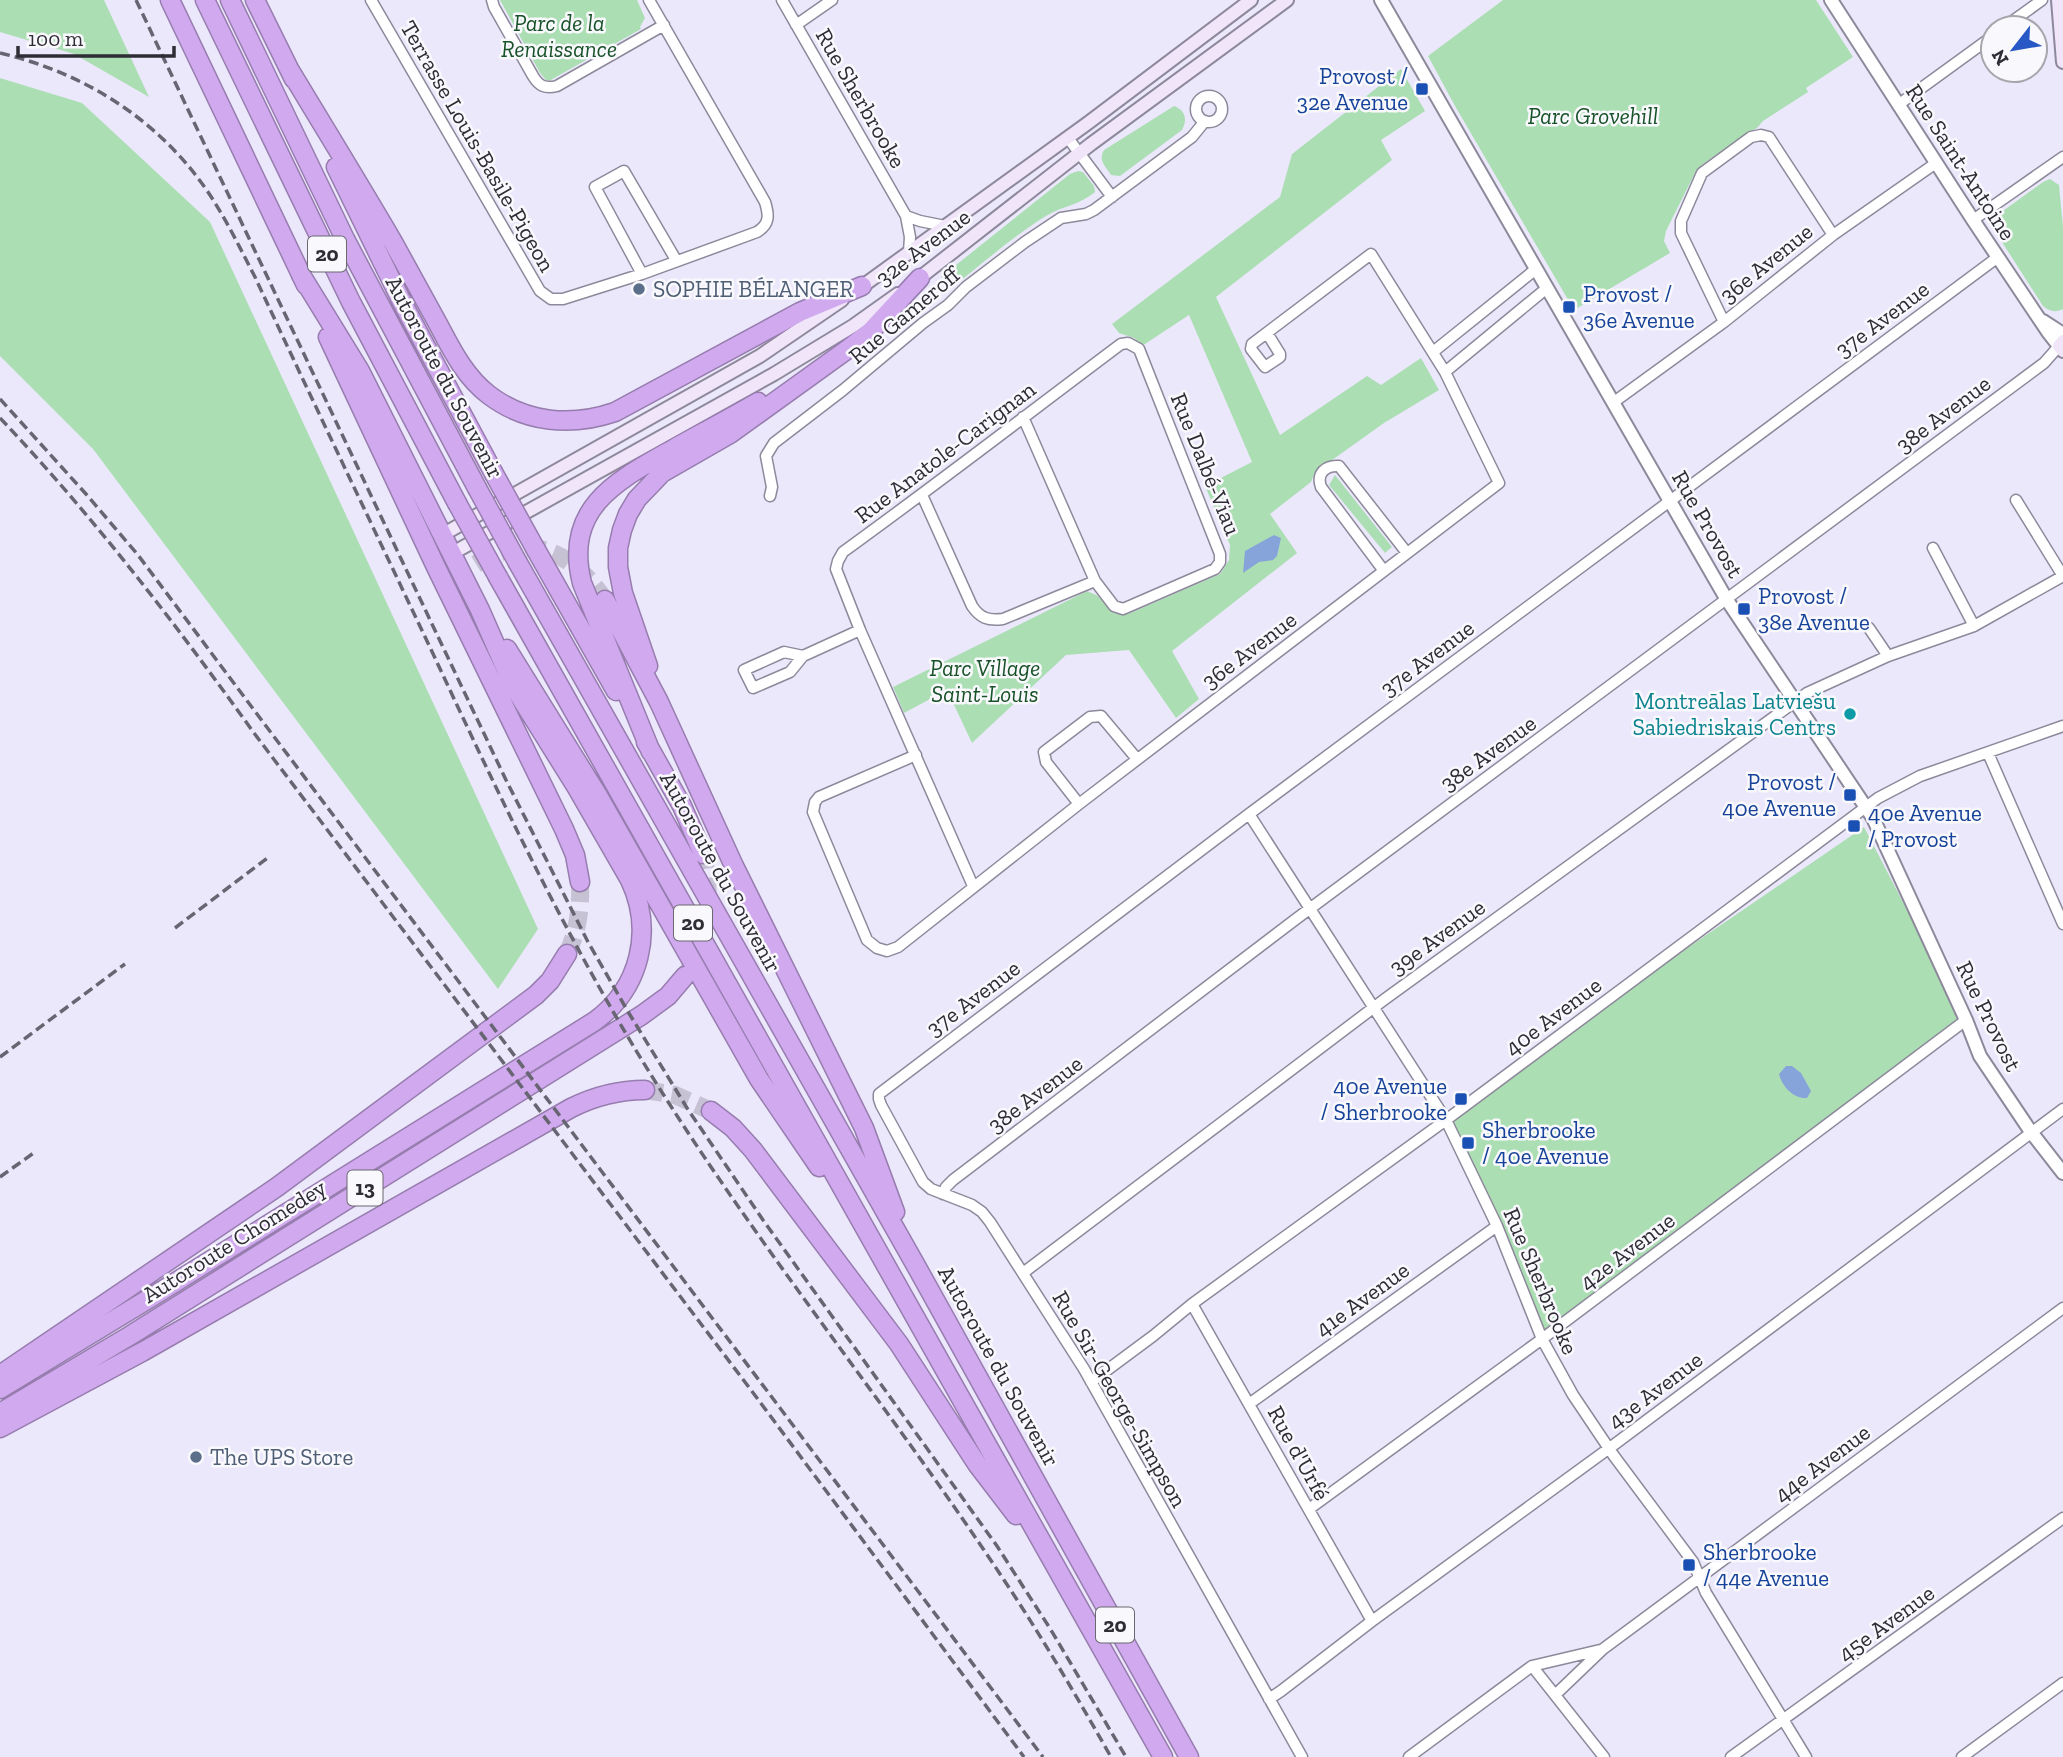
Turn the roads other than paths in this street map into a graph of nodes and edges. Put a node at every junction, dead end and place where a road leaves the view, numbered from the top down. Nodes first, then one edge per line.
1 (170, 0) edge
2 (205, 0) edge
3 (230, 0) edge
4 (255, 0) edge
5 (371, 0) edge
6 (492, 0) edge
7 (649, 0) edge
8 (782, 0) edge
9 (832, 0) edge
10 (1251, 0) edge
11 (1287, 0) edge
12 (1831, 0) edge
13 (2042, 0) edge
14 (2058, 0) edge
15 (1381, 2) edge
16 (2022, 14) edge
17 (796, 24) junction
18 (663, 25) junction
19 (1979, 46) edge
20 (2063, 62) edge
21 (289, 69) junction
22 (1898, 105) junction
23 (1205, 121) dead end
24 (1068, 138) junction
25 (1079, 153) junction
26 (2063, 157) edge
27 (1936, 163) junction
28 (1112, 197) junction
29 (906, 216) junction
30 (1973, 220) junction
31 (945, 226) junction
32 (1833, 235) junction
33 (909, 252) junction
34 (1998, 257) junction
35 (676, 260) junction
36 (1536, 269) junction
37 (642, 274) junction
38 (301, 275) junction
39 (920, 278) junction
40 (862, 286) junction
41 (1547, 288) junction
42 (1724, 322) junction
43 (1267, 333) dead end
44 (2062, 343) edge
45 (1139, 349) joint
46 (1433, 352) junction
47 (836, 358) junction
48 (1445, 372) junction
49 (1614, 402) junction
50 (1023, 417) junction
51 (922, 495) junction
52 (771, 496) dead end
53 (1671, 500) junction
54 (2016, 500) dead end
55 (442, 535) junction
56 (1933, 548) dead end
57 (451, 554) junction
58 (1407, 554) junction
59 (1384, 571) junction
60 (2063, 576) edge
61 (1095, 581) junction
62 (605, 600) tunnel mouth
63 (1727, 600) junction
64 (480, 610) junction
65 (1974, 625) junction
66 (1869, 628) dead end
67 (860, 630) junction
68 (803, 656) junction
69 (1888, 656) junction
70 (1796, 701) junction
71 (659, 702) junction
72 (2063, 726) edge
73 (651, 752) junction
74 (1988, 753) junction
75 (916, 755) junction
76 (1137, 759) junction
77 (1079, 804) junction
78 (1866, 806) junction
79 (1250, 814) junction
80 (703, 855) tunnel mouth
81 (580, 882) tunnel mouth
82 (973, 886) junction
83 (1310, 909) junction
84 (2063, 924) edge
85 (567, 954) tunnel mouth
86 (685, 975) tunnel mouth
87 (1374, 1007) junction
88 (1966, 1020) junction
89 (645, 1090) tunnel mouth
90 (881, 1092) joint
91 (2063, 1109) edge
92 (711, 1111) tunnel mouth
93 (1446, 1120) junction
94 (2031, 1132) junction
95 (2063, 1173) edge
96 (943, 1194) junction
97 (1497, 1226) junction
98 (915, 1264) junction
99 (888, 1269) junction
100 (1023, 1273) junction
101 (1192, 1304) junction
102 (2063, 1308) edge
103 (1542, 1339) junction
104 (0, 1375) edge
105 (1091, 1382) junction
106 (0, 1389) edge
107 (1249, 1404) junction
108 (0, 1413) edge
109 (0, 1428) edge
110 (1609, 1449) junction
111 (1309, 1509) junction
112 (2063, 1518) edge
113 (1055, 1566) junction
114 (1700, 1578) junction
115 (1372, 1620) junction
116 (1603, 1649) junction
117 (1532, 1666) junction
118 (2063, 1683) edge
119 (1555, 1695) junction
120 (1269, 1699) junction
121 (1784, 1720) junction
122 (1600, 1756) edge
123 (1163, 1757) edge
124 (1189, 1757) edge
125 (1302, 1757) edge
126 (1409, 1757) edge
127 (1731, 1757) edge
128 (1806, 1757) edge
129 (1962, 1757) edge

1 - 38 highway
2 - 99 highway, Autoroute du Souvenir / 20, bridge
3 - 98 highway, Autoroute du Souvenir / 20, bridge
4 - 21 highway
5 - 37 street, Terrasse Louis-Basile-Pigeon
6 - 18 street
7 - 18 street, Terrasse Louis-Basile-Pigeon
8 - 17 street, Rue Sherbrooke
9 - 17 street
10 - 24 main road, 32e Avenue
11 - 25 main road, 32e Avenue
12 - 22 street, Rue Saint-Antoine
13 - 16 street
14 - 20 main road
15 - 36 street, Rue Provost
17 - 29 street, Rue Sherbrooke
18 - 35 street, Terrasse Louis-Basile-Pigeon
19 - 22 street
21 - 40 highway
21 - 73 highway, bridge
22 - 27 street, Rue Saint-Antoine
23 - 28 street, Rue Gameroff
24 - 25 street
24 - 31 main road, 32e Avenue
25 - 28 street
25 - 39 main road, 32e Avenue
26 - 30 street
27 - 30 street, Rue Saint-Antoine
27 - 32 street, 36e Avenue
28 - 52 street, Rue Gameroff
29 - 31 street
29 - 33 street, Rue Sherbrooke
30 - 34 street, Rue Saint-Antoine
31 - 33 main road, 32e Avenue
32 - 42 street, 36e Avenue
32 - 42 street, 36e Avenue
33 - 40 main road, 32e Avenue
34 - 44 street, Rue Saint-Antoine
34 - 53 street, 37e Avenue
35 - 37 street, Terrasse Louis-Basile-Pigeon
35 - 37 street
36 - 41 street, Rue Provost
36 - 46 street
38 - 55 highway
38 - 81 highway
39 - 47 highway
39 - 57 main road, 32e Avenue
40 - 55 main road, 32e Avenue
41 - 48 street
41 - 49 street, Rue Provost
42 - 49 street, 36e Avenue
43 - 46 street, 36e Avenue
44 - 63 street, 38e Avenue
45 - 50 street, Rue Anatole-Carignan
45 - 61 street, Rue Dalbé-Viau
46 - 48 street, 36e Avenue
47 - 71 highway
47 - 73 highway
48 - 58 street, 36e Avenue
49 - 53 street, Rue Provost
50 - 51 street, Rue Anatole-Carignan
50 - 61 street, Rue Dalbé-Viau
51 - 61 street
51 - 67 street, Rue Anatole-Carignan
53 - 63 street, Rue Provost
53 - 79 street, 37e Avenue
54 - 60 street, 39e Avenue
55 - 57 highway
56 - 65 street
57 - 64 highway
58 - 59 street, 36e Avenue
58 - 59 street
59 - 76 street, 36e Avenue
60 - 65 street, 39e Avenue
62 - 71 highway
63 - 70 street, Rue Provost
63 - 83 street, 38e Avenue
64 - 99 highway
64 - 106 highway, Autoroute Chomedey / 13
65 - 69 street, 39e Avenue
66 - 69 street
67 - 68 street
67 - 75 street, Rue Anatole-Carignan
68 - 68 street
69 - 70 street, 39e Avenue
70 - 78 street, Rue Provost
70 - 87 street, 39e Avenue
71 - 98 highway
72 - 74 street, 40e Avenue
73 - 80 highway
74 - 78 street, 40e Avenue
74 - 84 street
75 - 82 street, Rue Anatole-Carignan
75 - 82 street, 36e Avenue
76 - 77 street, 36e Avenue
76 - 77 street
77 - 82 street, 36e Avenue
78 - 88 street, Rue Provost
78 - 93 street, 40e Avenue
79 - 83 street, Rue Sherbrooke
79 - 90 street, 37e Avenue
83 - 87 street, Rue Sherbrooke
83 - 96 street, 38e Avenue
85 - 104 highway
86 - 108 highway, Autoroute Chomedey / 13
87 - 93 street, Rue Sherbrooke
87 - 100 street, 39e Avenue
88 - 94 street, Rue Provost
88 - 103 street, 42e Avenue
89 - 109 highway
90 - 96 street, Rue Sir-George-Simpson
91 - 94 street, 43e Avenue
92 - 113 highway
93 - 97 street, Rue Sherbrooke
93 - 101 street, 40e Avenue
94 - 95 street, Rue Provost
94 - 110 street, 43e Avenue
96 - 100 street, Rue Sir-George-Simpson
97 - 103 street, Rue Sherbrooke
97 - 107 street, 41e Avenue
98 - 124 highway, Autoroute du Souvenir / 20
99 - 113 highway, Autoroute du Souvenir / 20
100 - 105 street, Rue Sir-George-Simpson
101 - 105 street, 40e Avenue
101 - 107 street, Rue d'Urfé
102 - 114 street, 44e Avenue
103 - 110 street, Rue Sherbrooke
103 - 111 street, 42e Avenue
105 - 120 street, Rue Sir-George-Simpson
107 - 111 street, Rue d'Urfé
110 - 114 street, Rue Sherbrooke
110 - 115 street, 43e Avenue
111 - 115 street, Rue d'Urfé
112 - 121 street, 45e Avenue
113 - 123 highway, Autoroute du Souvenir / 20
114 - 116 street, 44e Avenue
114 - 121 street, Rue Sherbrooke
115 - 120 street, 43e Avenue
116 - 117 street, 44e Avenue
116 - 119 street, 44e Avenue
117 - 119 street
117 - 126 street, 44e Avenue
118 - 129 street
119 - 122 street
120 - 125 street, Rue Sir-George-Simpson
121 - 127 street, 45e Avenue
121 - 128 street, Rue Sherbrooke

